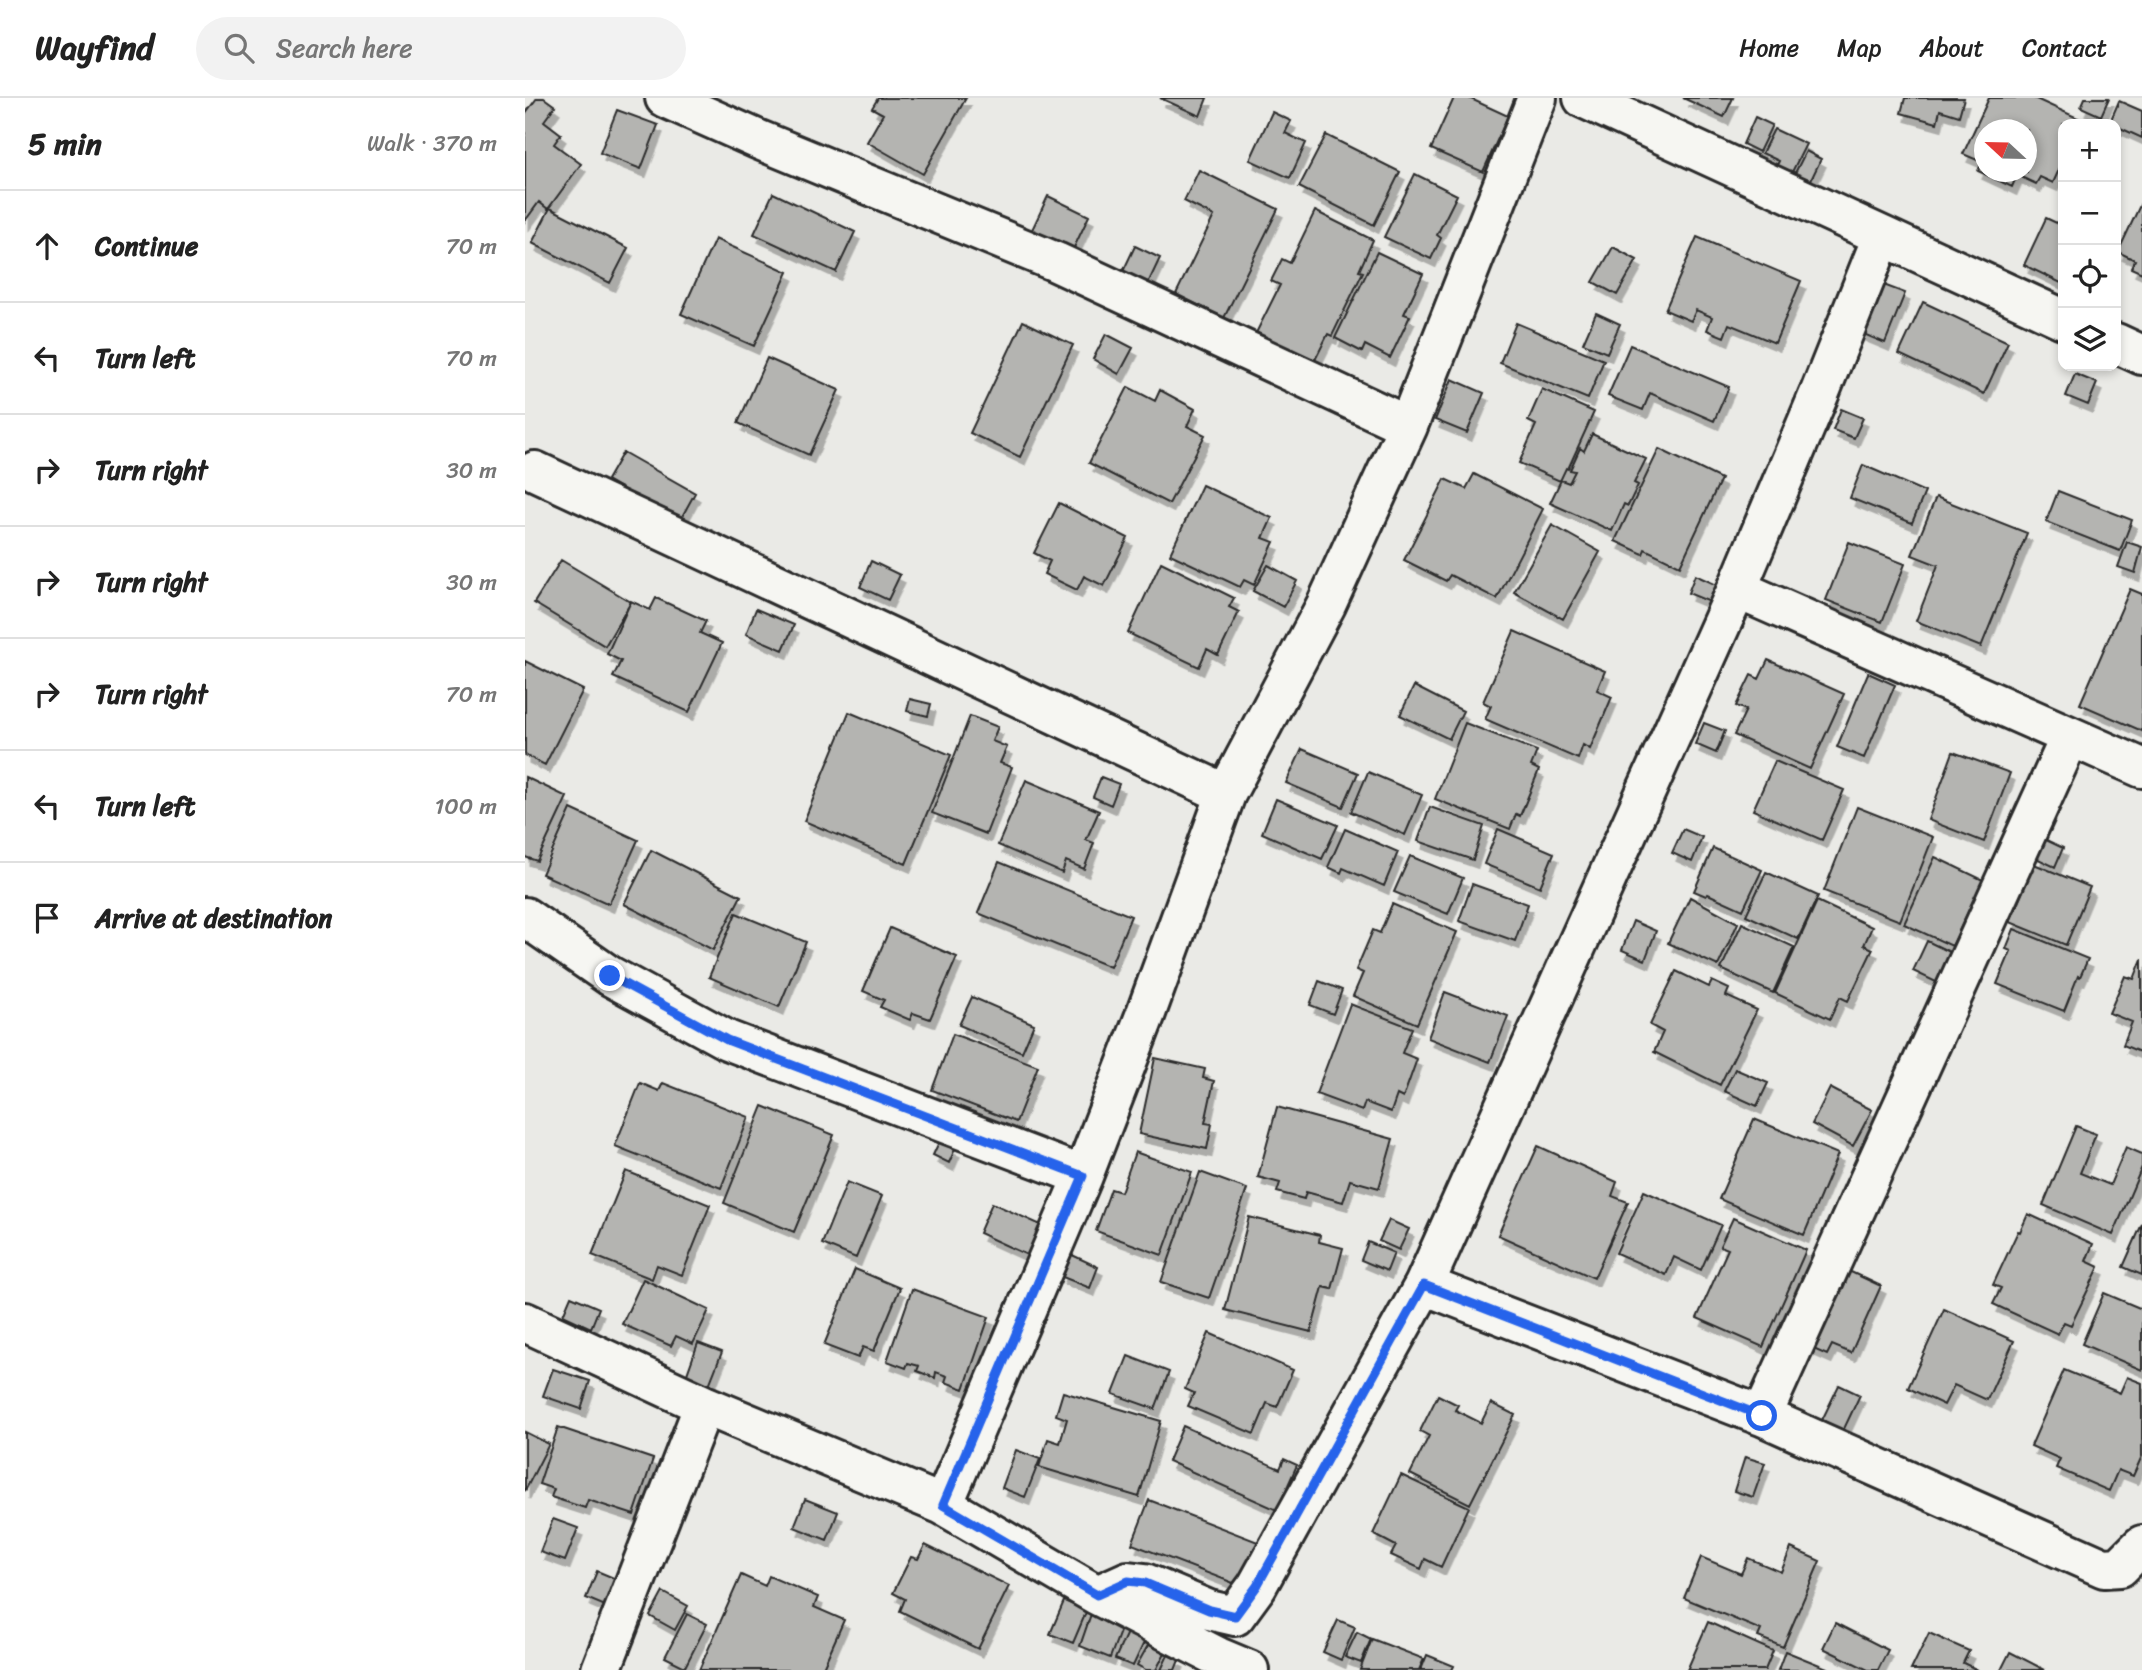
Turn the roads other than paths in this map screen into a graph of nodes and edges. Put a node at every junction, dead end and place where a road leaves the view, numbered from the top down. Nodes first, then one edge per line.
1 (665, 98) edge
2 (1537, 98) edge
3 (1583, 98) edge
4 (1882, 237) junction
5 (2058, 317) edge
6 (2121, 345) edge
7 (2142, 355) edge
8 (1408, 426) junction
9 (535, 471) dead end
10 (1737, 589) junction
11 (2070, 737) junction
12 (2142, 768) edge
13 (1226, 794) junction
14 (525, 917) edge
15 (1083, 1176) junction
16 (1424, 1285) junction
17 (525, 1322) edge
18 (704, 1405) junction
19 (1762, 1416) junction
20 (943, 1505) junction
21 (2142, 1545) edge
22 (1097, 1595) junction
23 (1226, 1666) edge
24 (601, 1670) edge

1 - 8 street
2 - 8 street
3 - 4 street
4 - 5 street
4 - 10 street
6 - 7 street
8 - 13 street
9 - 13 street
10 - 11 street
10 - 16 street
11 - 12 street
11 - 19 street
13 - 15 street
14 - 15 street
15 - 20 street
16 - 19 street
16 - 22 street
17 - 18 street
18 - 20 street
18 - 24 street
19 - 21 street
20 - 22 street
22 - 23 street

